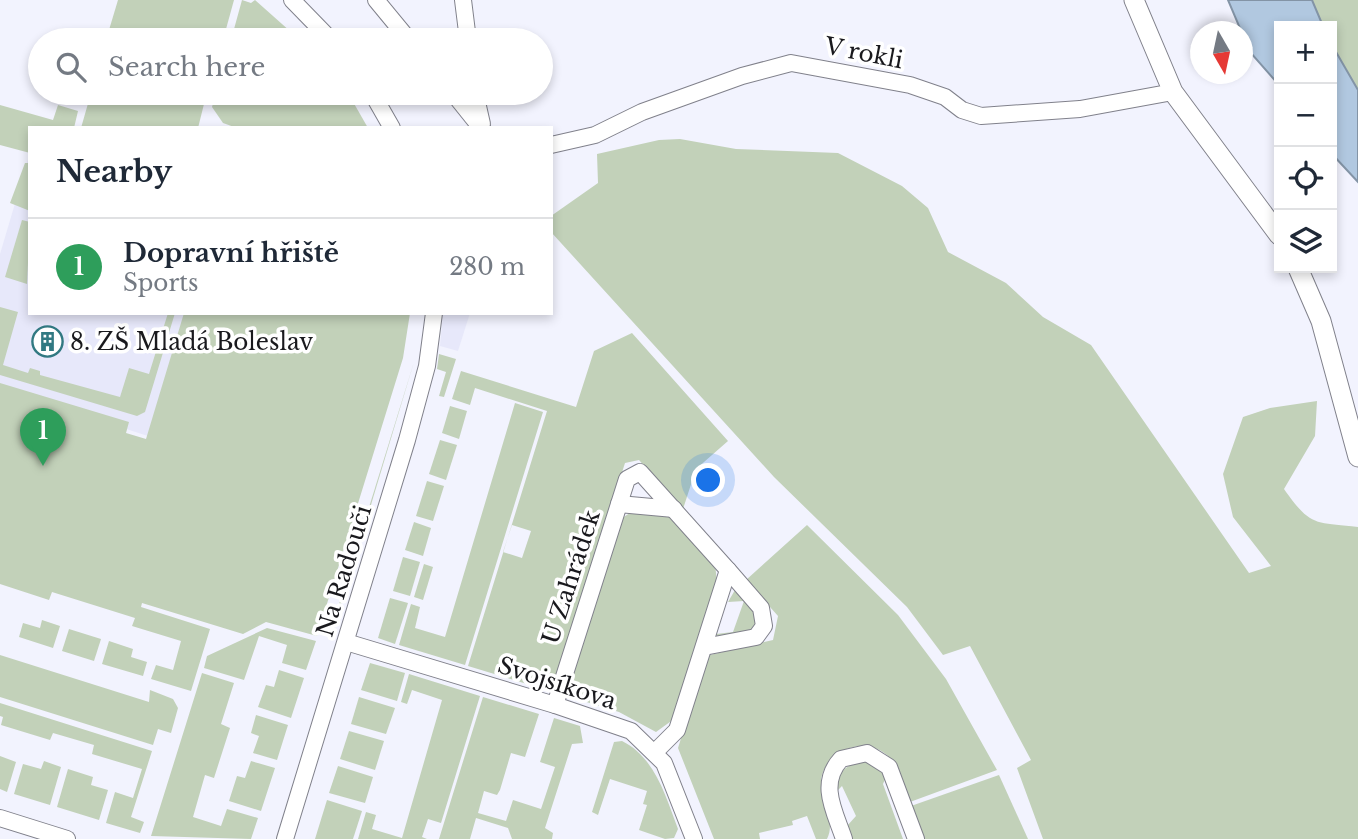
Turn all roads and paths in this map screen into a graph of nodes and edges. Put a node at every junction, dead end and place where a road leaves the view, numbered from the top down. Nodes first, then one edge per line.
1 (292, 0) edge
2 (376, 0) edge
3 (463, 0) edge
4 (1134, 0) edge
5 (319, 28) edge
6 (399, 28) edge
7 (466, 28) edge
8 (1174, 92) junction
9 (379, 105) edge
10 (463, 105) edge
11 (476, 105) edge
12 (391, 126) edge
13 (480, 126) edge
14 (481, 126) edge
15 (553, 145) edge
16 (1274, 228) edge
17 (1299, 273) edge
18 (434, 315) edge
19 (1358, 457) edge
20 (619, 504) junction
21 (674, 509) junction
22 (728, 569) junction
23 (346, 642) junction
24 (704, 647) junction
25 (555, 705) junction
26 (655, 752) junction
27 (0, 818) edge
28 (67, 839) edge
29 (285, 839) edge
30 (694, 839) edge
31 (844, 839) edge
32 (916, 839) edge

1 - 5 street
2 - 6 street
3 - 7 street
4 - 8 street
8 - 15 street, V rokli
8 - 16 street
9 - 12 street
10 - 13 street
11 - 14 street
17 - 19 street
18 - 23 street, Na Radouči
20 - 21 street, U Zahrádek
20 - 21 street, U Zahrádek
20 - 25 street, U Zahrádek
21 - 22 street, U Zahrádek
22 - 24 street
22 - 24 street, U Zahrádek
23 - 25 street, Svojsíkova
23 - 29 street, Na Radouči
24 - 26 street
25 - 26 street, Svojsíkova
26 - 30 street, Svojsíkova
27 - 28 street
31 - 32 street

